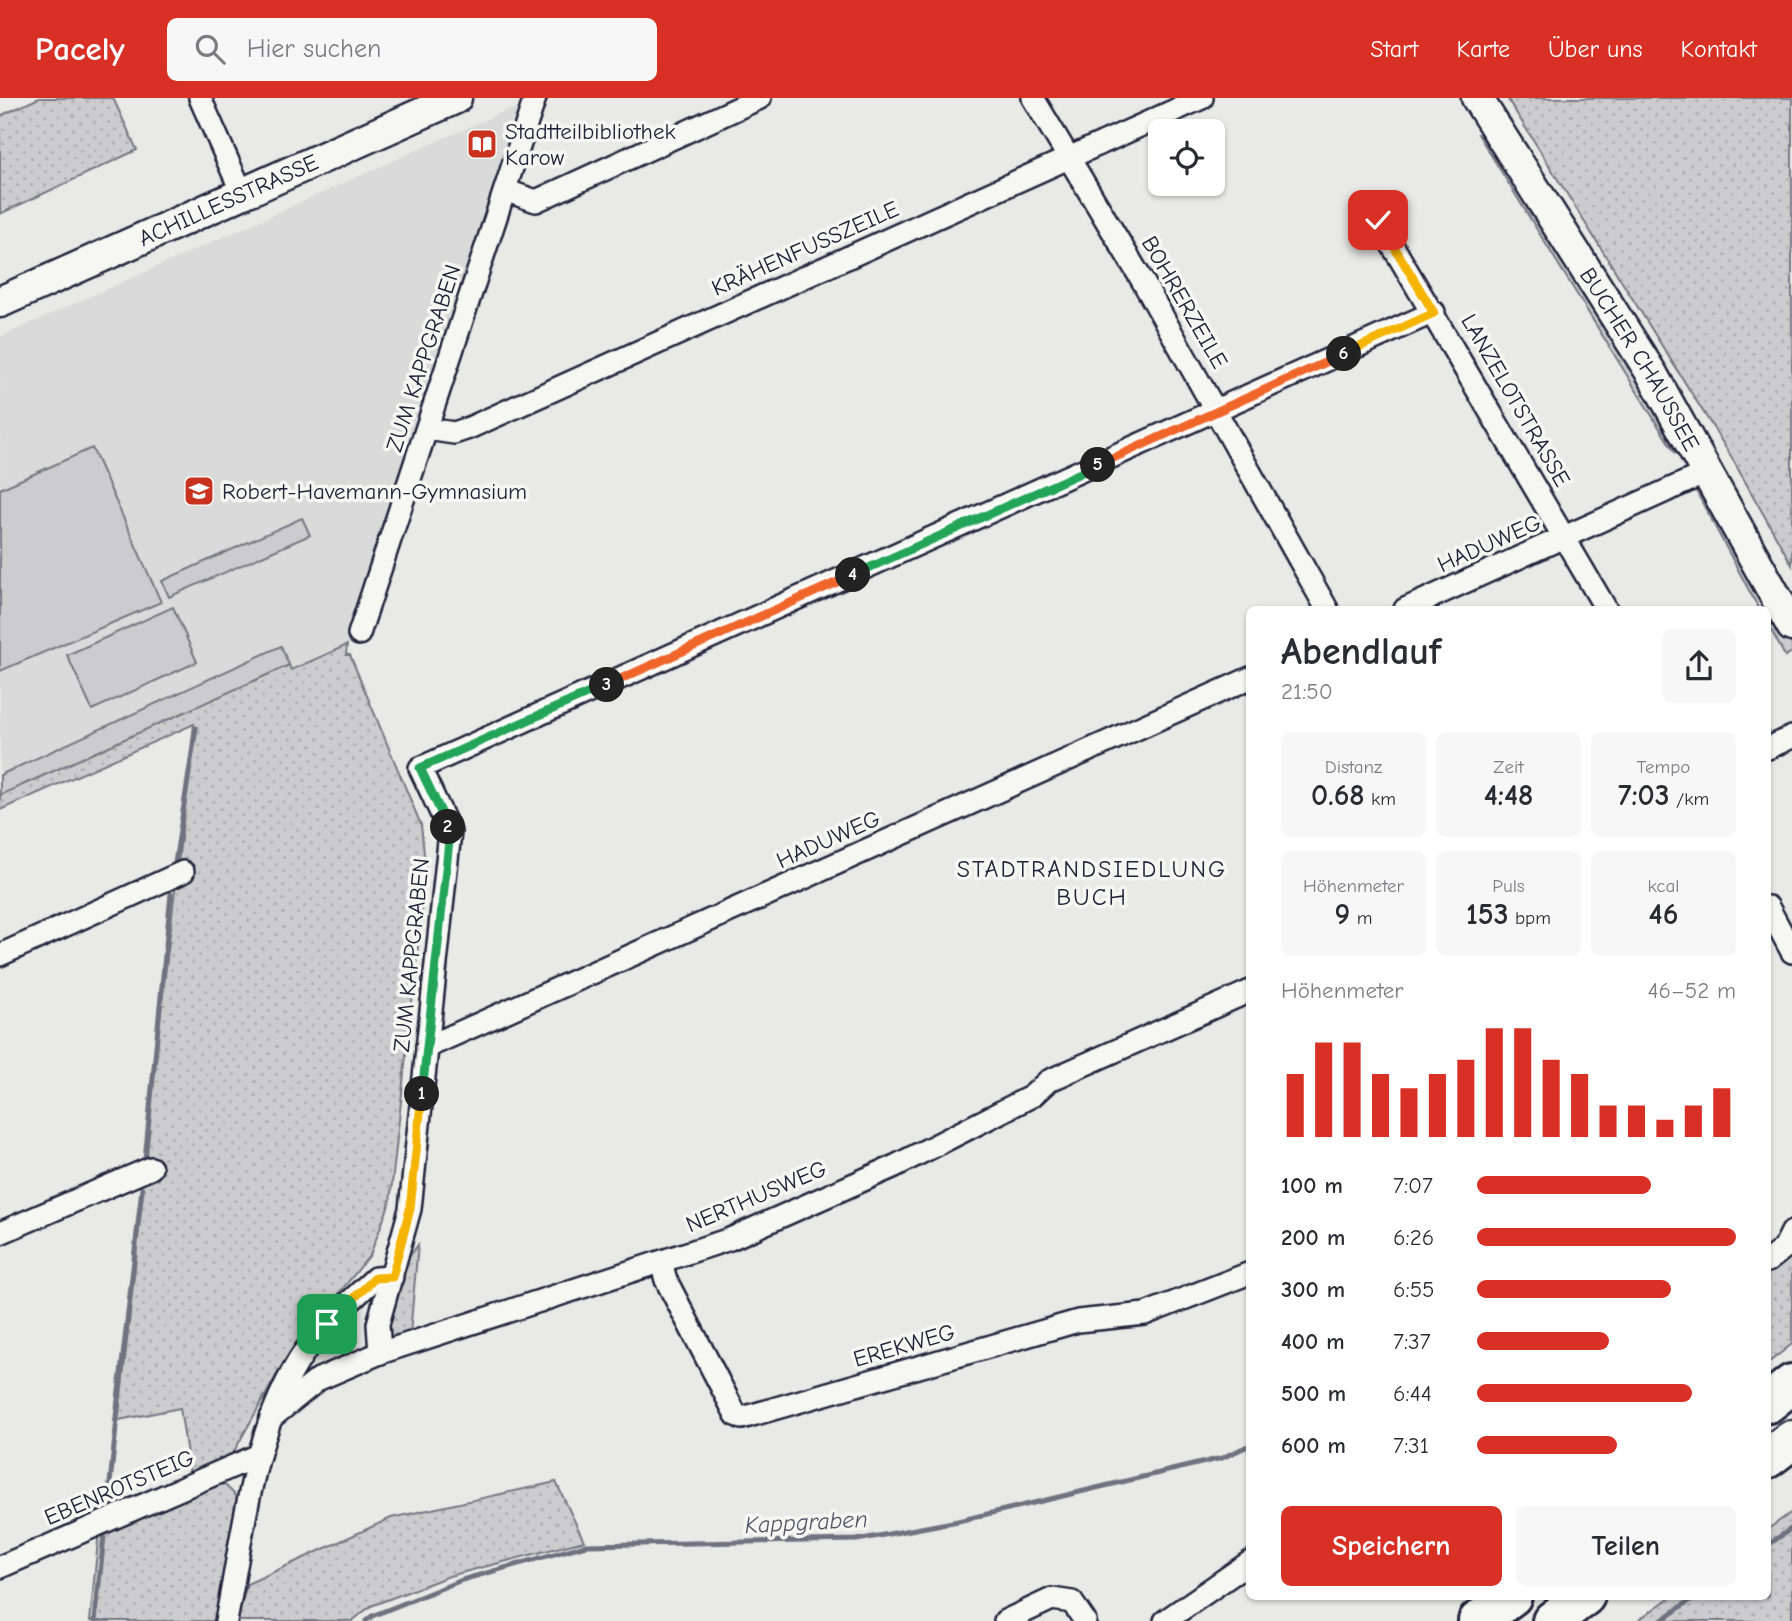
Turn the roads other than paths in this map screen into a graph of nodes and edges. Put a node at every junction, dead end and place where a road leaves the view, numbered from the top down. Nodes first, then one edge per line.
1 (200, 98) edge
2 (456, 98) edge
3 (535, 98) edge
4 (760, 98) edge
5 (1034, 98) edge
6 (1202, 98) edge
7 (1477, 98) edge
8 (1069, 158) junction
9 (507, 191) junction
10 (242, 193) junction
11 (1378, 220) dead end
12 (0, 302) edge
13 (1434, 313) junction
14 (1217, 411) junction
15 (427, 429) junction
16 (1708, 472) junction
17 (1567, 538) junction
18 (1325, 606) edge
19 (1412, 606) edge
20 (1604, 606) edge
21 (1792, 626) edge
22 (359, 634) dead end
23 (1246, 680) edge
24 (1792, 737) edge
25 (1771, 747) edge
26 (183, 872) dead end
27 (1771, 912) edge
28 (1792, 951) edge
29 (0, 955) edge
30 (1246, 993) edge
31 (427, 1046) junction
32 (151, 1168) dead end
33 (1792, 1232) edge
34 (0, 1233) edge
35 (1771, 1259) edge
36 (661, 1262) junction
37 (1246, 1275) edge
38 (392, 1277) junction
39 (305, 1351) junction
40 (380, 1353) junction
41 (319, 1379) junction
42 (1792, 1384) edge
43 (1771, 1401) edge
44 (271, 1418) junction
45 (1792, 1440) edge
46 (259, 1455) junction
47 (1771, 1456) edge
48 (1246, 1565) edge
49 (0, 1567) edge
50 (1506, 1600) edge
51 (1580, 1600) edge
52 (226, 1621) edge
53 (1005, 1621) edge
54 (1085, 1621) edge
55 (1165, 1621) edge
56 (1478, 1621) edge
57 (1552, 1621) edge

1 - 10 street
2 - 10 main road, ACHILLESSTRASSE
3 - 9 street, ZUM KAPPGRABEN
4 - 9 street
5 - 8 street, BOHRERZEILE
6 - 8 street, KRÄHENFUSSZEILE
7 - 16 main road, BUCHER CHAUSSEE
8 - 14 street, BOHRERZEILE
8 - 15 street, KRÄHENFUSSZEILE
9 - 15 street, ZUM KAPPGRABEN
10 - 12 main road, ACHILLESSTRASSE
11 - 13 street, LANZELOTSTRASSE
13 - 14 street
13 - 17 street, LANZELOTSTRASSE
14 - 18 street, BOHRERZEILE
14 - 31 street, ZUM KAPPGRABEN
15 - 22 street, ZUM KAPPGRABEN
16 - 17 street, HADUWEG
16 - 21 main road, BUCHER CHAUSSEE
17 - 19 street, HADUWEG
17 - 20 street, LANZELOTSTRASSE
23 - 31 street, HADUWEG
24 - 25 street
26 - 29 street
27 - 28 street
30 - 36 street, NERTHUSWEG
31 - 38 street, ZUM KAPPGRABEN
32 - 34 street
33 - 35 street
36 - 37 street, EREKWEG
36 - 40 street, NERTHUSWEG
38 - 39 street
38 - 40 street, ZUM KAPPGRABEN
39 - 41 street
39 - 44 street
40 - 41 street, NERTHUSWEG
41 - 44 street, NERTHUSWEG
42 - 43 highway
44 - 46 street
45 - 47 highway
46 - 49 street, EBENROTSTEIG
46 - 52 street
48 - 55 street
50 - 56 highway
51 - 57 highway
53 - 54 street

